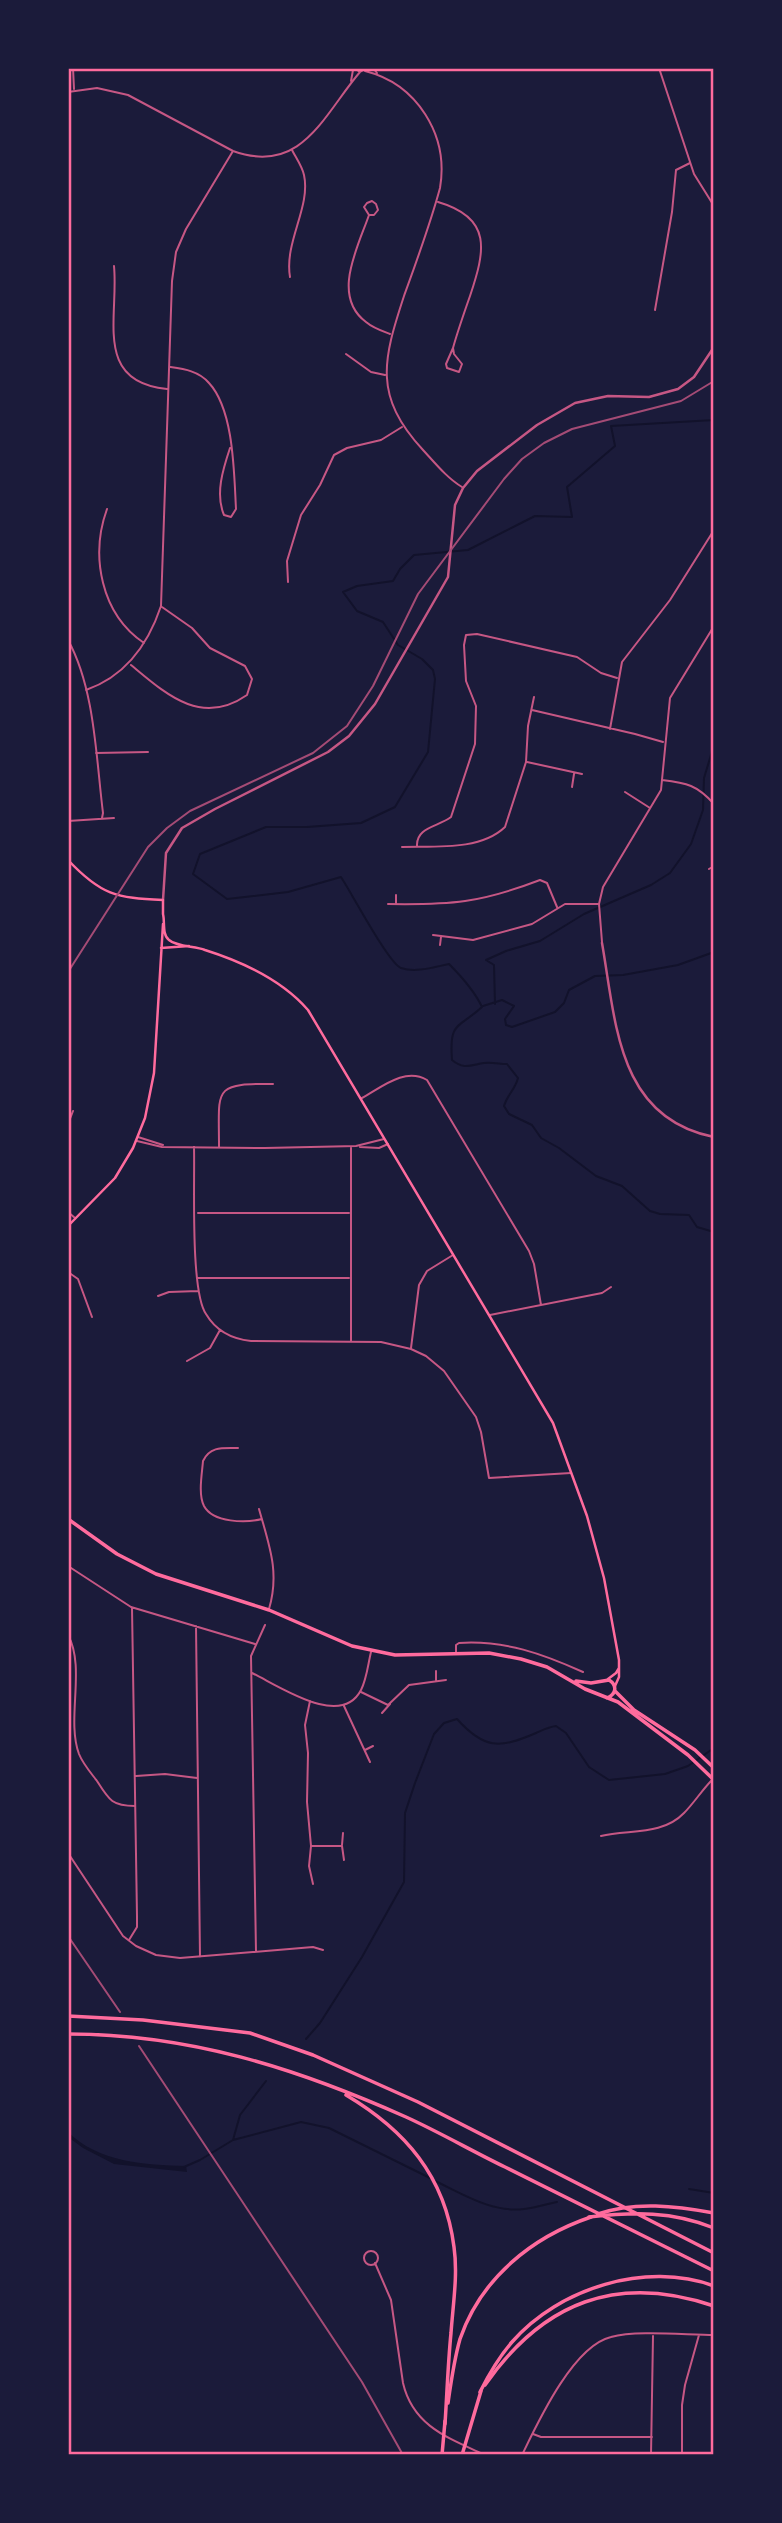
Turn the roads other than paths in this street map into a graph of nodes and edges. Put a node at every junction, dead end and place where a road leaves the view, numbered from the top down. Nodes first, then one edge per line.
1 (73, 68) edge
2 (353, 68) edge
3 (373, 68) edge
4 (659, 68) edge
5 (366, 69) edge
6 (360, 72) junction
7 (378, 74) junction
8 (351, 82) junction
9 (74, 90) junction
10 (68, 92) edge
11 (292, 150) junction
12 (233, 151) junction
13 (690, 163) junction
14 (437, 201) junction
15 (714, 206) edge
16 (369, 215) dead end
17 (114, 266) dead end
18 (289, 277) dead end
19 (655, 310) dead end
20 (391, 335) junction
21 (714, 347) edge
22 (453, 348) junction
23 (346, 354) dead end
24 (169, 366) junction
25 (386, 375) junction
26 (168, 390) junction
27 (403, 426) junction
28 (230, 448) junction
29 (463, 488) junction
30 (107, 509) dead end
31 (714, 530) edge
32 (288, 582) dead end
33 (161, 606) junction
34 (714, 626) edge
35 (68, 640) edge
36 (145, 644) junction
37 (131, 664) junction
38 (617, 678) junction
39 (86, 690) junction
40 (534, 697) dead end
41 (531, 710) junction
42 (610, 729) junction
43 (664, 743) junction
44 (148, 752) dead end
45 (95, 753) junction
46 (526, 762) junction
47 (575, 773) junction
48 (582, 774) dead end
49 (661, 780) junction
50 (572, 787) dead end
51 (625, 792) dead end
52 (714, 804) edge
53 (650, 809) junction
54 (102, 818) junction
55 (114, 818) dead end
56 (68, 821) edge
57 (417, 846) junction
58 (402, 847) dead end
59 (68, 860) edge
60 (714, 866) edge
61 (709, 869) dead end
62 (396, 895) dead end
63 (163, 900) junction
64 (388, 904) dead end
65 (599, 904) junction
66 (396, 905) junction
67 (557, 907) junction
68 (163, 914) junction
69 (433, 935) dead end
70 (441, 936) junction
71 (602, 943) joint
72 (440, 945) dead end
73 (189, 946) junction
74 (161, 947) junction
75 (274, 1084) dead end
76 (361, 1098) junction
77 (73, 1111) dead end
78 (68, 1124) edge
79 (714, 1137) edge
80 (137, 1139) junction
81 (385, 1139) junction
82 (388, 1144) junction
83 (353, 1146) junction
84 (194, 1147) junction
85 (219, 1147) junction
86 (68, 1212) edge
87 (195, 1213) junction
88 (351, 1213) junction
89 (75, 1219) junction
90 (68, 1226) edge
91 (453, 1254) junction
92 (68, 1272) edge
93 (197, 1278) junction
94 (351, 1278) junction
95 (611, 1287) dead end
96 (198, 1291) junction
97 (158, 1296) dead end
98 (541, 1305) junction
99 (489, 1315) junction
100 (92, 1317) dead end
101 (220, 1330) junction
102 (351, 1342) junction
103 (411, 1349) junction
104 (187, 1361) dead end
105 (238, 1448) dead end
106 (572, 1473) junction
107 (259, 1509) dead end
108 (68, 1518) edge
109 (262, 1519) junction
110 (68, 1566) edge
111 (132, 1608) junction
112 (269, 1610) junction
113 (265, 1625) dead end
114 (196, 1626) junction
115 (68, 1635) edge
116 (256, 1644) junction
117 (371, 1651) junction
118 (456, 1653) junction
119 (620, 1664) junction
120 (436, 1671) dead end
121 (583, 1672) dead end
122 (251, 1673) junction
123 (608, 1679) junction
124 (446, 1680) dead end
125 (436, 1681) junction
126 (574, 1681) junction
127 (599, 1682) junction
128 (615, 1688) junction
129 (75, 1692) junction
130 (360, 1692) junction
131 (68, 1693) edge
132 (598, 1694) junction
133 (607, 1698) junction
134 (310, 1701) junction
135 (391, 1703) junction
136 (344, 1705) junction
137 (382, 1713) dead end
138 (373, 1746) dead end
139 (365, 1750) junction
140 (370, 1762) dead end
141 (712, 1767) edge
142 (136, 1776) junction
143 (198, 1778) junction
144 (714, 1780) edge
145 (136, 1806) junction
146 (343, 1833) dead end
147 (601, 1836) dead end
148 (311, 1846) junction
149 (342, 1846) junction
150 (68, 1853) edge
151 (344, 1860) dead end
152 (313, 1884) dead end
153 (129, 1940) junction
154 (323, 1950) dead end
155 (256, 1952) junction
156 (200, 1957) junction
157 (68, 2016) edge
158 (68, 2034) edge
159 (296, 2073) junction
160 (714, 2213) edge
161 (590, 2217) junction
162 (714, 2228) edge
163 (714, 2253) edge
164 (375, 2263) dead end
165 (714, 2271) edge
166 (714, 2286) edge
167 (714, 2306) edge
168 (653, 2335) junction
169 (699, 2335) junction
170 (714, 2335) edge
171 (480, 2392) junction
172 (445, 2424) junction
173 (532, 2434) junction
174 (652, 2438) junction
175 (462, 2452) edge
176 (442, 2455) edge
177 (485, 2455) edge
178 (522, 2455) edge
179 (651, 2455) edge
180 (682, 2455) edge

1 - 9 street
2 - 6 street
2 - 8 street
3 - 7 street
4 - 13 street
5 - 6 street
5 - 7 street
6 - 8 street
7 - 14 street
8 - 11 street
9 - 10 street
9 - 12 street
11 - 12 street
11 - 18 street
12 - 24 street
13 - 15 street
13 - 19 street
14 - 20 street
14 - 22 street
16 - 20 street
17 - 26 street
20 - 25 street
21 - 29 street
22 - 22 street
23 - 25 street
24 - 26 street
24 - 28 street
25 - 27 street
26 - 33 street
27 - 29 street
27 - 32 street
28 - 28 street
29 - 63 street
30 - 36 street
31 - 38 street
33 - 36 street
33 - 37 street
34 - 43 street
35 - 39 street
36 - 37 street
37 - 39 street
38 - 42 street
38 - 57 street
39 - 45 street
40 - 41 street
41 - 42 street
41 - 46 street
42 - 43 street
43 - 49 street
44 - 45 street
45 - 54 street
46 - 47 street
46 - 57 street
47 - 48 street
47 - 50 street
49 - 52 street
49 - 53 street
51 - 53 street
53 - 65 street
54 - 55 street
54 - 56 street
57 - 58 street
59 - 63 main road
60 - 61 street
62 - 66 street
63 - 68 main road
64 - 66 street
65 - 67 street
65 - 71 street
66 - 67 street
67 - 70 street
68 - 73 main road
68 - 74 main road
69 - 70 street
70 - 72 street
71 - 79 street
73 - 74 main road
73 - 76 main road
74 - 80 main road
75 - 85 street
76 - 81 main road
76 - 98 street
77 - 78 street
80 - 84 street
80 - 89 main road
81 - 82 main road
81 - 83 street
82 - 83 street
82 - 91 main road
83 - 85 street
83 - 88 street
84 - 85 street
84 - 87 street
86 - 89 street
87 - 88 street
87 - 93 street
88 - 94 street
89 - 90 main road
91 - 99 main road
91 - 103 street
92 - 100 street
93 - 94 street
93 - 96 street
94 - 102 street
95 - 98 street
96 - 97 street
96 - 101 street
98 - 99 street
99 - 106 main road
101 - 102 street
101 - 104 street
102 - 103 street
103 - 106 street
105 - 109 street
106 - 119 main road
107 - 109 street
108 - 112 main road
109 - 112 street
110 - 111 street
111 - 114 street
111 - 142 street
112 - 117 main road
113 - 116 street
114 - 116 street
114 - 143 street
115 - 129 street
116 - 122 street
117 - 118 main road
117 - 130 street
118 - 121 street
118 - 126 main road
119 - 123 main road
119 - 128 main road
120 - 125 street
122 - 134 street
122 - 155 street
123 - 127 main road
123 - 128 main road
124 - 125 street
125 - 135 street
126 - 127 main road
126 - 132 main road
127 - 132 main road
128 - 133 main road
128 - 141 main road
129 - 131 street
129 - 145 street
130 - 135 street
130 - 136 street
132 - 133 main road
133 - 144 main road
134 - 136 street
134 - 148 street
135 - 137 street
136 - 139 street
138 - 139 street
139 - 140 street
142 - 143 street
142 - 145 street
143 - 156 street
144 - 147 street
145 - 153 street
146 - 149 street
148 - 149 street
148 - 152 street
149 - 151 street
150 - 153 street
153 - 156 street
154 - 155 street
155 - 156 street
157 - 163 main road
158 - 159 main road
159 - 165 main road
159 - 172 main road
160 - 161 main road
161 - 162 main road
161 - 172 main road
164 - 177 street
166 - 171 main road
167 - 171 main road
168 - 169 street
168 - 173 street
168 - 174 street
169 - 170 street
169 - 180 street
171 - 175 main road
172 - 176 main road
173 - 174 street
173 - 178 street
174 - 179 street

